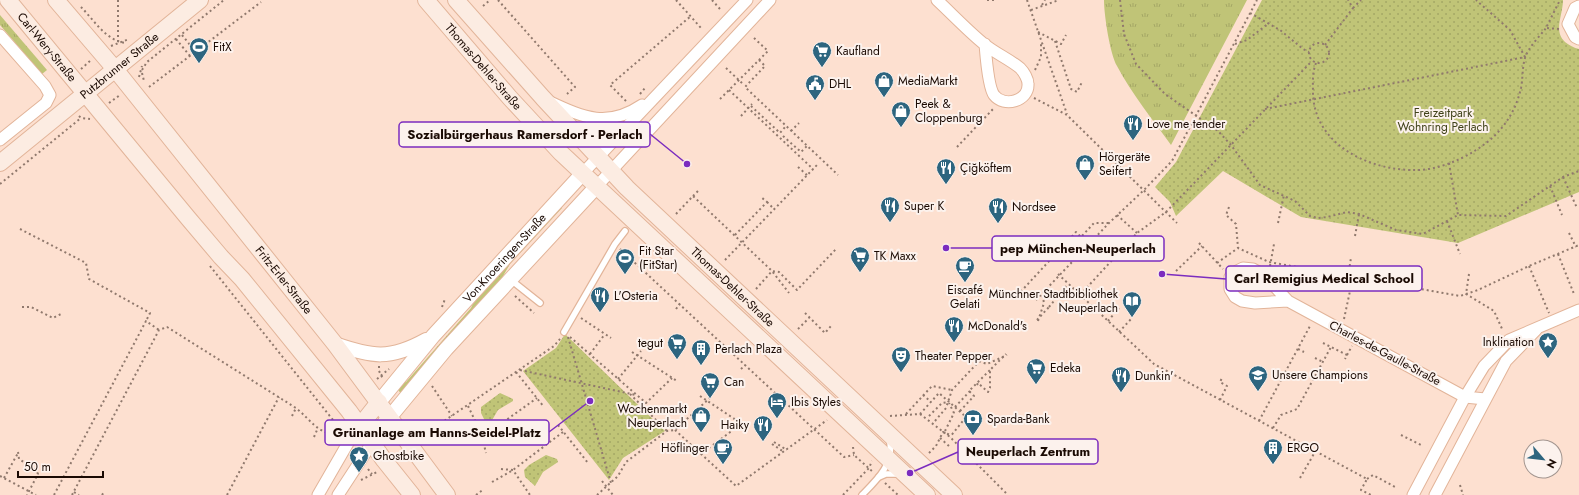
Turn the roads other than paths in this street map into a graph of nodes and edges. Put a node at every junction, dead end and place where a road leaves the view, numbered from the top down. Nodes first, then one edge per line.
1 (8, 0) edge
2 (56, 0) edge
3 (200, 0) edge
4 (426, 0) edge
5 (456, 0) edge
6 (747, 0) edge
7 (770, 0) edge
8 (937, 0) edge
9 (1579, 6) edge
10 (0, 35) edge
11 (1579, 38) edge
12 (985, 44) junction
13 (116, 69) junction
14 (86, 93) junction
15 (656, 96) junction
16 (543, 98) junction
17 (21, 123) junction
18 (39, 131) junction
19 (0, 140) edge
20 (598, 157) junction
21 (0, 163) edge
22 (611, 171) junction
23 (583, 173) junction
24 (597, 186) junction
25 (625, 230) dead end
26 (510, 280) junction
27 (1288, 301) junction
28 (540, 302) dead end
29 (1579, 310) edge
30 (1536, 329) junction
31 (564, 332) road end
32 (433, 336) junction
33 (335, 344) junction
34 (1465, 397) junction
35 (1485, 399) junction
36 (379, 402) junction
37 (390, 418) junction
38 (887, 423) junction
39 (360, 426) junction
40 (372, 443) junction
41 (889, 460) junction
42 (879, 477) junction
43 (920, 489) edge
44 (949, 494) edge
45 (318, 495) edge
46 (338, 495) edge
47 (412, 495) edge
48 (447, 495) edge
49 (862, 495) edge
50 (1413, 495) edge
51 (1435, 495) edge

1 - 14 main road, Carl-Wery-Straße
2 - 13 main road
3 - 13 main road, Putzbrunner Straße
4 - 23 main road, Thomas-Dehler-Straße
5 - 16 main road, Thomas-Dehler-Straße
6 - 15 street, Von-Knoeringen-Straße
7 - 22 street
8 - 12 street
9 - 11 street
10 - 17 street
12 - 12 street
13 - 14 main road, Putzbrunner Straße
13 - 33 main road, Fritz-Erler-Straße
14 - 18 main road, Putzbrunner Straße
14 - 39 main road
15 - 16 street, Von-Knoeringen-Straße
15 - 20 street, Von-Knoeringen-Straße
16 - 20 main road, Thomas-Dehler-Straße
17 - 18 street
17 - 19 street
18 - 21 main road, Putzbrunner Straße
20 - 22 main road, Thomas-Dehler-Straße
20 - 23 street, Von-Knoeringen-Straße
22 - 24 street
22 - 38 main road, Thomas-Dehler-Straße
23 - 24 main road, Thomas-Dehler-Straße
23 - 32 street, Von-Knoeringen-Straße
24 - 26 street, Von-Knoeringen-Straße
24 - 41 main road, Thomas-Dehler-Straße
25 - 31 lane
26 - 28 lane
26 - 37 street, Von-Knoeringen-Straße
27 - 27 street, Charles-de-Gaulle-Straße
27 - 34 street, Charles-de-Gaulle-Straße
29 - 30 street
30 - 34 street
30 - 35 street
32 - 33 street
32 - 36 street, Von-Knoeringen-Straße
33 - 36 main road, Fritz-Erler-Straße
34 - 35 street, Charles-de-Gaulle-Straße
34 - 50 street
35 - 51 street
36 - 37 main road, Fritz-Erler-Straße
36 - 39 main road, Von-Knoeringen-Straße
37 - 40 main road, Von-Knoeringen-Straße
37 - 48 main road, Fritz-Erler-Straße
38 - 41 lane
38 - 44 main road, Thomas-Dehler-Straße
39 - 40 main road
39 - 45 street
40 - 46 street
40 - 47 main road
41 - 42 lane
41 - 43 main road, Thomas-Dehler-Straße
42 - 43 lane
42 - 49 lane

